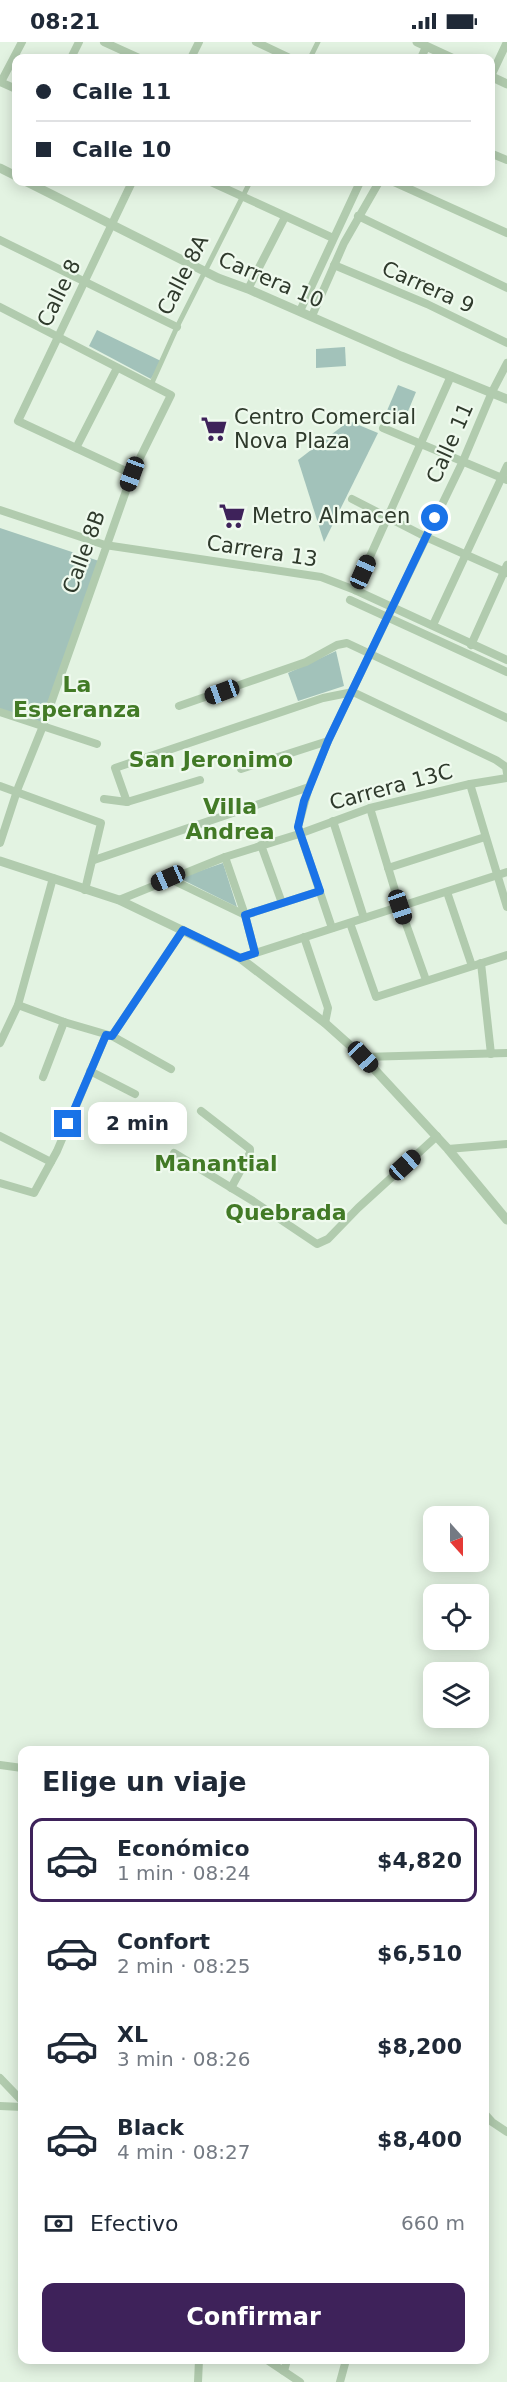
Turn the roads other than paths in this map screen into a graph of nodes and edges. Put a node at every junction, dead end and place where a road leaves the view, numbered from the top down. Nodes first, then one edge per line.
1 (104, 42) edge
2 (256, 42) edge
3 (417, 42) edge
4 (507, 42) edge
5 (426, 46) junction
6 (130, 54) edge
7 (282, 54) edge
8 (423, 54) edge
9 (436, 54) edge
10 (12, 61) edge
11 (495, 68) edge
12 (1, 82) edge
13 (35, 186) edge
14 (130, 186) edge
15 (220, 186) edge
16 (248, 186) edge
17 (358, 186) edge
18 (377, 186) edge
19 (403, 186) edge
20 (243, 197) junction
21 (358, 216) junction
22 (285, 217) junction
23 (111, 225) junction
24 (507, 233) edge
25 (333, 238) junction
26 (0, 240) edge
27 (334, 265) junction
28 (204, 271) junction
29 (84, 282) junction
30 (507, 288) edge
31 (248, 289) junction
32 (2, 308) edge
33 (300, 311) junction
34 (312, 316) junction
35 (0, 318) edge
36 (177, 327) junction
37 (58, 337) junction
38 (507, 343) edge
39 (507, 363) edge
40 (117, 368) junction
41 (451, 376) junction
42 (151, 385) junction
43 (492, 392) junction
44 (507, 399) edge
45 (383, 428) dead end
46 (422, 443) junction
47 (76, 448) junction
48 (463, 461) junction
49 (507, 466) edge
50 (132, 474) junction
51 (504, 479) edge
52 (352, 499) dead end
53 (0, 510) edge
54 (387, 518) junction
55 (426, 537) junction
56 (105, 545) junction
57 (466, 553) junction
58 (506, 570) edge
59 (355, 590) junction
60 (350, 600) dead end
61 (393, 607) junction
62 (388, 617) junction
63 (433, 625) junction
64 (471, 645) junction
65 (370, 654) junction
66 (507, 659) edge
67 (507, 672) edge
68 (353, 693) junction
69 (179, 706) dead end
70 (0, 712) edge
71 (507, 718) edge
72 (43, 726) junction
73 (328, 741) junction
74 (97, 744) dead end
75 (241, 769) dead end
76 (507, 773) edge
77 (507, 778) edge
78 (200, 780) dead end
79 (470, 784) junction
80 (0, 786) edge
81 (309, 787) junction
82 (16, 791) junction
83 (104, 799) dead end
84 (127, 802) junction
85 (370, 808) junction
86 (333, 820) junction
87 (299, 834) junction
88 (485, 837) junction
89 (0, 843) edge
90 (261, 845) junction
91 (225, 857) junction
92 (94, 860) junction
93 (0, 861) edge
94 (388, 868) junction
95 (507, 872) edge
96 (496, 876) junction
97 (168, 878) junction
98 (53, 879) junction
99 (85, 890) junction
100 (320, 891) junction
101 (447, 892) junction
102 (119, 900) junction
103 (282, 903) junction
104 (400, 907) junction
105 (507, 907) edge
106 (245, 915) junction
107 (364, 918) junction
108 (350, 923) junction
109 (332, 928) junction
110 (183, 930) junction
111 (304, 937) junction
112 (255, 953) junction
113 (507, 955) edge
114 (240, 958) junction
115 (482, 963) junction
116 (472, 966) junction
117 (426, 980) junction
118 (18, 1005) junction
119 (64, 1022) junction
120 (325, 1023) junction
121 (109, 1036) junction
122 (0, 1043) edge
123 (507, 1053) edge
124 (491, 1054) junction
125 (363, 1057) junction
126 (171, 1069) dead end
127 (90, 1071) junction
128 (44, 1077) dead end
129 (135, 1094) dead end
130 (201, 1111) dead end
131 (0, 1136) edge
132 (437, 1136) junction
133 (507, 1144) edge
134 (448, 1149) junction
135 (174, 1153) dead end
136 (51, 1162) junction
137 (0, 1183) edge
138 (231, 1188) junction
139 (507, 1220) edge
140 (0, 1765) edge
141 (18, 1767) edge
142 (0, 2078) edge
143 (18, 2097) edge
144 (0, 2106) edge
145 (18, 2108) edge
146 (489, 2119) edge
147 (507, 2132) edge
148 (199, 2364) edge
149 (274, 2364) edge
150 (287, 2364) edge
151 (345, 2364) edge
152 (285, 2371) junction
153 (198, 2382) edge
154 (300, 2382) edge
155 (340, 2382) edge

1 - 6 street
2 - 7 street
3 - 5 street
4 - 11 street
5 - 8 street
5 - 9 street
10 - 12 street
13 - 23 street, Carrera 10
14 - 23 street, Calle 8
15 - 20 street
16 - 20 street, Calle 8A
17 - 25 street
18 - 21 street
19 - 24 street
20 - 22 street
20 - 28 street, Calle 8A
21 - 27 street
21 - 30 street
22 - 25 street
22 - 31 street
23 - 28 street, Carrera 10
23 - 29 street, Calle 8
25 - 33 street
26 - 29 street
27 - 34 street
27 - 38 street, Carrera 9
28 - 31 street, Carrera 10
28 - 36 street, Calle 8A
29 - 36 street
29 - 37 street, Calle 8
31 - 33 street, Carrera 10
32 - 35 street
32 - 37 street
33 - 34 street, Carrera 10
34 - 41 street, Carrera 10
36 - 42 street, Calle 8A
37 - 40 street
37 - 47 street, Calle 8
39 - 43 street, Calle 11
40 - 42 street
40 - 47 street
41 - 43 street, Carrera 10
41 - 46 street
42 - 50 street, Calle 8B
43 - 44 street, Carrera 10
43 - 48 street, Calle 11
45 - 46 street
46 - 48 street
46 - 54 street
47 - 50 street
48 - 51 street
48 - 55 street, Calle 11
49 - 51 street
50 - 56 street, Calle 8B
51 - 57 street
52 - 54 street
53 - 56 street, Carrera 13
54 - 55 street
54 - 59 street
55 - 57 street
55 - 61 street, Calle 11
56 - 59 street, Carrera 13
56 - 72 street, Calle 8B
57 - 58 street
57 - 63 street
58 - 64 street
59 - 61 street, Carrera 13
60 - 62 street
61 - 62 street, Calle 11
61 - 63 street, Carrera 13
62 - 65 street, Calle 11
62 - 67 street
63 - 64 street, Carrera 13
64 - 66 street, Carrera 13
65 - 68 street, Calle 11
65 - 69 street
65 - 71 street
68 - 73 street, Calle 11
68 - 76 street
68 - 84 street
70 - 72 street
72 - 74 street
72 - 82 street
73 - 75 street
73 - 81 street, Calle 11
77 - 79 street, Carrera 13C
78 - 84 street
79 - 85 street, Carrera 13C
79 - 88 street
80 - 82 street
81 - 87 street, Calle 11
81 - 92 street
82 - 89 street
82 - 92 street
83 - 84 street
85 - 86 street, Carrera 13C
85 - 94 street
86 - 87 street, Carrera 13C
86 - 107 street
87 - 90 street, Carrera 13C
87 - 100 street
88 - 94 street
88 - 96 street
90 - 91 street, Carrera 13C
90 - 103 street
91 - 97 street, Carrera 13C
91 - 106 street
92 - 99 street
93 - 98 street
94 - 104 street
95 - 96 street
96 - 101 street
96 - 105 street
97 - 102 street, Carrera 13C
97 - 106 street
98 - 99 street
98 - 118 street
99 - 102 street
100 - 103 street
100 - 109 street
101 - 104 street
101 - 116 street
102 - 110 street
103 - 106 street
104 - 107 street
104 - 117 street
106 - 112 street
107 - 108 street
108 - 109 street
108 - 117 street
109 - 111 street
110 - 114 street
110 - 121 street
111 - 112 street
111 - 120 street
112 - 114 street
113 - 115 street
114 - 120 street
115 - 116 street
115 - 124 street
116 - 117 street
118 - 119 street
118 - 122 street
119 - 121 street
119 - 128 street
120 - 125 street
121 - 126 street
121 - 127 street
123 - 124 street
124 - 125 street
125 - 132 street
127 - 129 street
127 - 136 street
130 - 138 street
131 - 136 street
132 - 134 street
132 - 138 street
133 - 134 street
134 - 139 street
135 - 138 street
136 - 137 street
140 - 141 street
142 - 143 street
144 - 145 street
146 - 147 street
148 - 153 street
149 - 152 street
150 - 152 street
151 - 155 street
152 - 154 street

